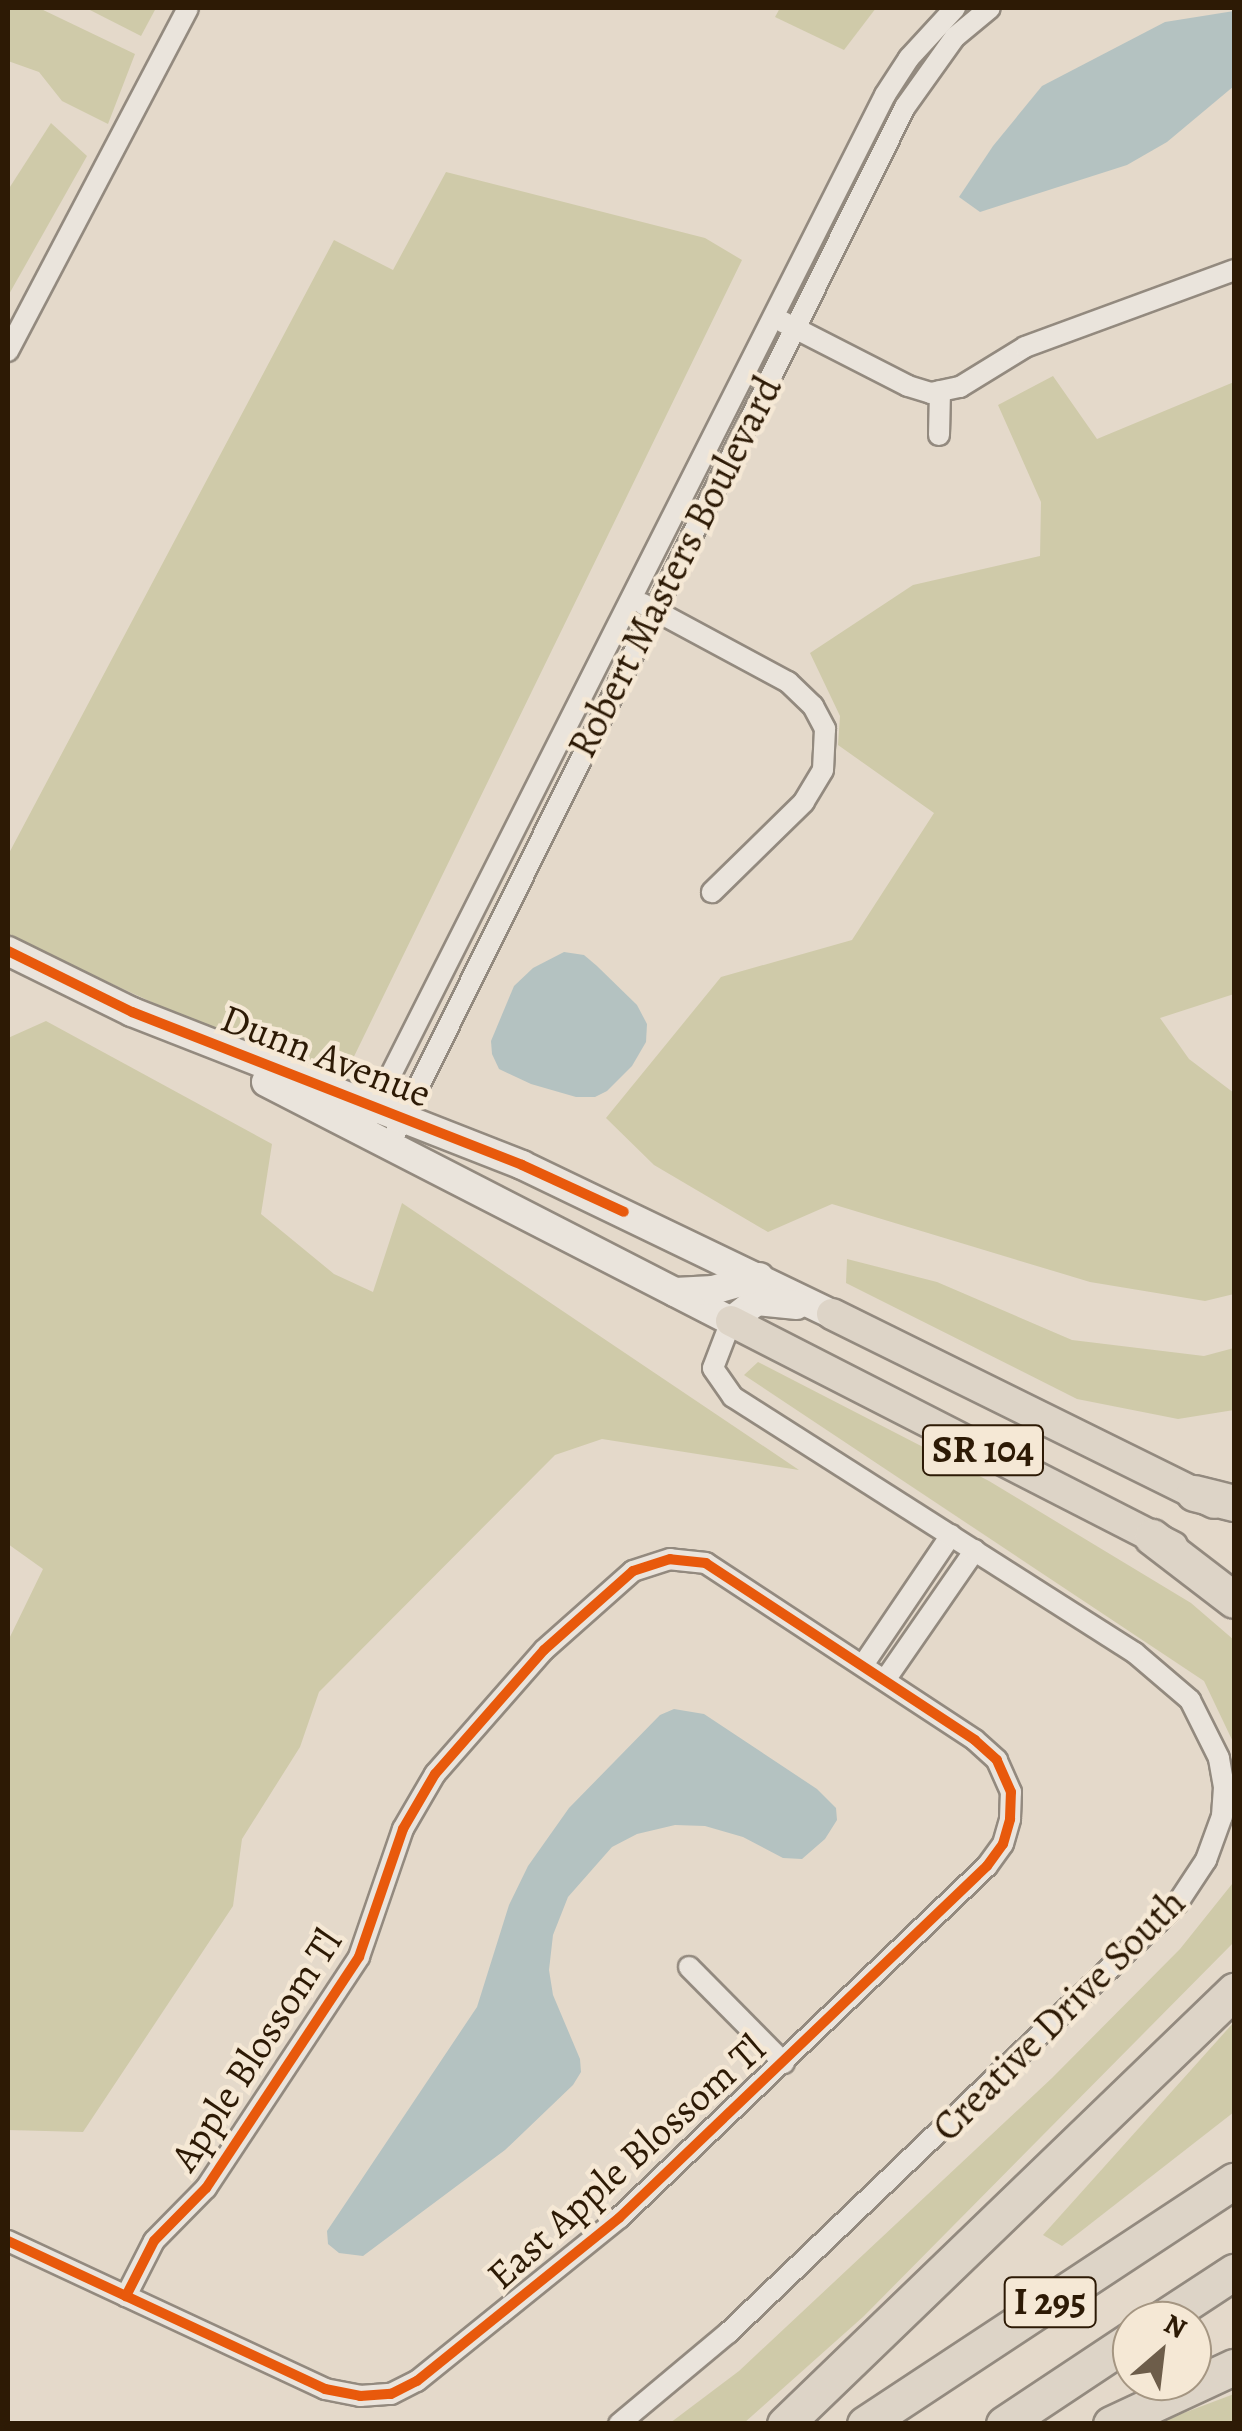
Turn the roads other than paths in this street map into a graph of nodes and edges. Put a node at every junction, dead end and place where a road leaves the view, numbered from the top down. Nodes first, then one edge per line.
1 (188, 8) edge
2 (955, 8) edge
3 (990, 8) edge
4 (1234, 270) edge
5 (773, 317) junction
6 (794, 328) junction
7 (8, 351) edge
8 (940, 391) junction
9 (940, 435) dead end
10 (632, 598) junction
11 (654, 609) junction
12 (712, 892) dead end
13 (10, 959) edge
14 (403, 1119) junction
15 (368, 1120) junction
16 (389, 1146) junction
17 (759, 1278) junction
18 (674, 1292) junction
19 (832, 1314) junction
20 (731, 1322) junction
21 (1194, 1493) junction
22 (1234, 1503) edge
23 (1234, 1514) edge
24 (951, 1535) junction
25 (1152, 1536) junction
26 (975, 1550) junction
27 (1234, 1578) edge
28 (1234, 1600) edge
29 (863, 1665) junction
30 (885, 1680) junction
31 (690, 1967) dead end
32 (1234, 1991) edge
33 (784, 2062) junction
34 (1234, 2181) edge
35 (8, 2241) edge
36 (1234, 2272) edge
37 (126, 2296) junction
38 (1190, 2301) edge
39 (1112, 2352) edge
40 (1234, 2367) edge
41 (619, 2424) edge
42 (785, 2424) edge
43 (865, 2424) edge
44 (1004, 2424) edge
45 (1111, 2424) edge

1 - 7 street
2 - 5 street, Robert Masters Boulevard
3 - 6 street, Robert Masters Boulevard
4 - 8 street
5 - 6 street
5 - 10 street, Robert Masters Boulevard
6 - 8 street
6 - 11 street, Robert Masters Boulevard
8 - 9 street
10 - 11 street
10 - 15 street, Robert Masters Boulevard
11 - 12 street
11 - 14 street, Robert Masters Boulevard
13 - 15 main road, Dunn Avenue / SR 104
14 - 15 main road, Dunn Avenue / SR 104
14 - 16 street, Robert Masters Boulevard
14 - 17 main road, Dunn Avenue / SR 104
15 - 16 main road, Dunn Avenue / SR 104
16 - 18 main road, Dunn Avenue / SR 104
17 - 18 main road
17 - 19 main road, Dunn Avenue / SR 104
18 - 20 main road, Dunn Avenue / SR 104
19 - 20 main road
19 - 21 main road, Dunn Avenue / SR 104
20 - 24 street, Creative Drive South
20 - 25 main road, Dunn Avenue / SR 104
21 - 22 highway
21 - 23 main road, Dunn Avenue / SR 104
24 - 26 street, Creative Drive South
24 - 29 street
25 - 27 main road, Dunn Avenue / SR 104
25 - 28 highway
26 - 30 street
26 - 41 street, Creative Drive South
29 - 30 street, East Apple Blossom Tl
29 - 37 street, Apple Blossom Tl
30 - 33 street, East Apple Blossom Tl
31 - 33 street
32 - 42 highway
33 - 37 street, East Apple Blossom Tl
34 - 43 highway, I 295
35 - 37 street, East Apple Blossom Tl
36 - 38 highway
39 - 44 highway, I 295
40 - 45 highway

